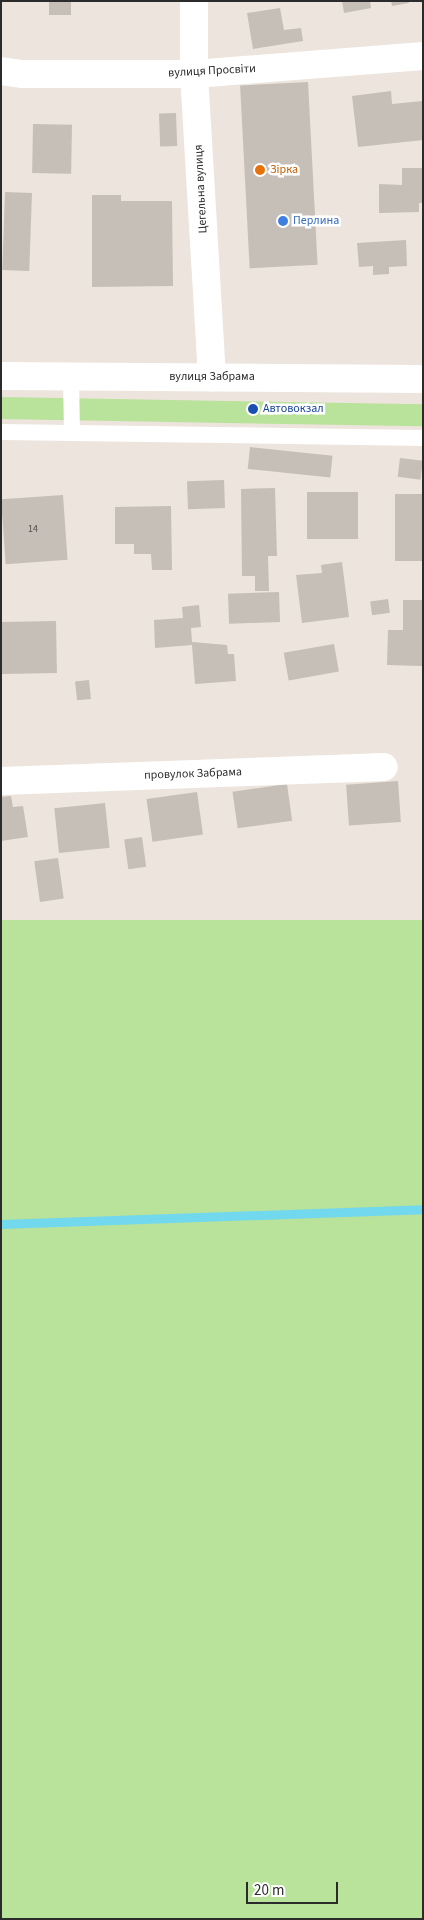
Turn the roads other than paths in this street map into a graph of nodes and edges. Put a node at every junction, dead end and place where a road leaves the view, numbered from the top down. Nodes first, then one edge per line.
1 (194, 1) edge
2 (423, 56) edge
3 (1, 71) edge
4 (194, 74) junction
5 (1, 376) edge
6 (71, 376) junction
7 (212, 378) junction
8 (423, 379) edge
9 (1, 432) edge
10 (72, 432) junction
11 (423, 438) edge
12 (384, 767) dead end
13 (1, 781) edge

1 - 4 street, Цегельна вулиця
2 - 4 street, вулиця Просвіти
3 - 4 street, вулиця Просвіти
4 - 7 street, Цегельна вулиця
5 - 6 street, вулиця Забрама
6 - 7 street, вулиця Забрама
6 - 10 lane
7 - 8 street, вулиця Забрама
9 - 10 lane
10 - 11 lane
12 - 13 street, провулок Забрама

